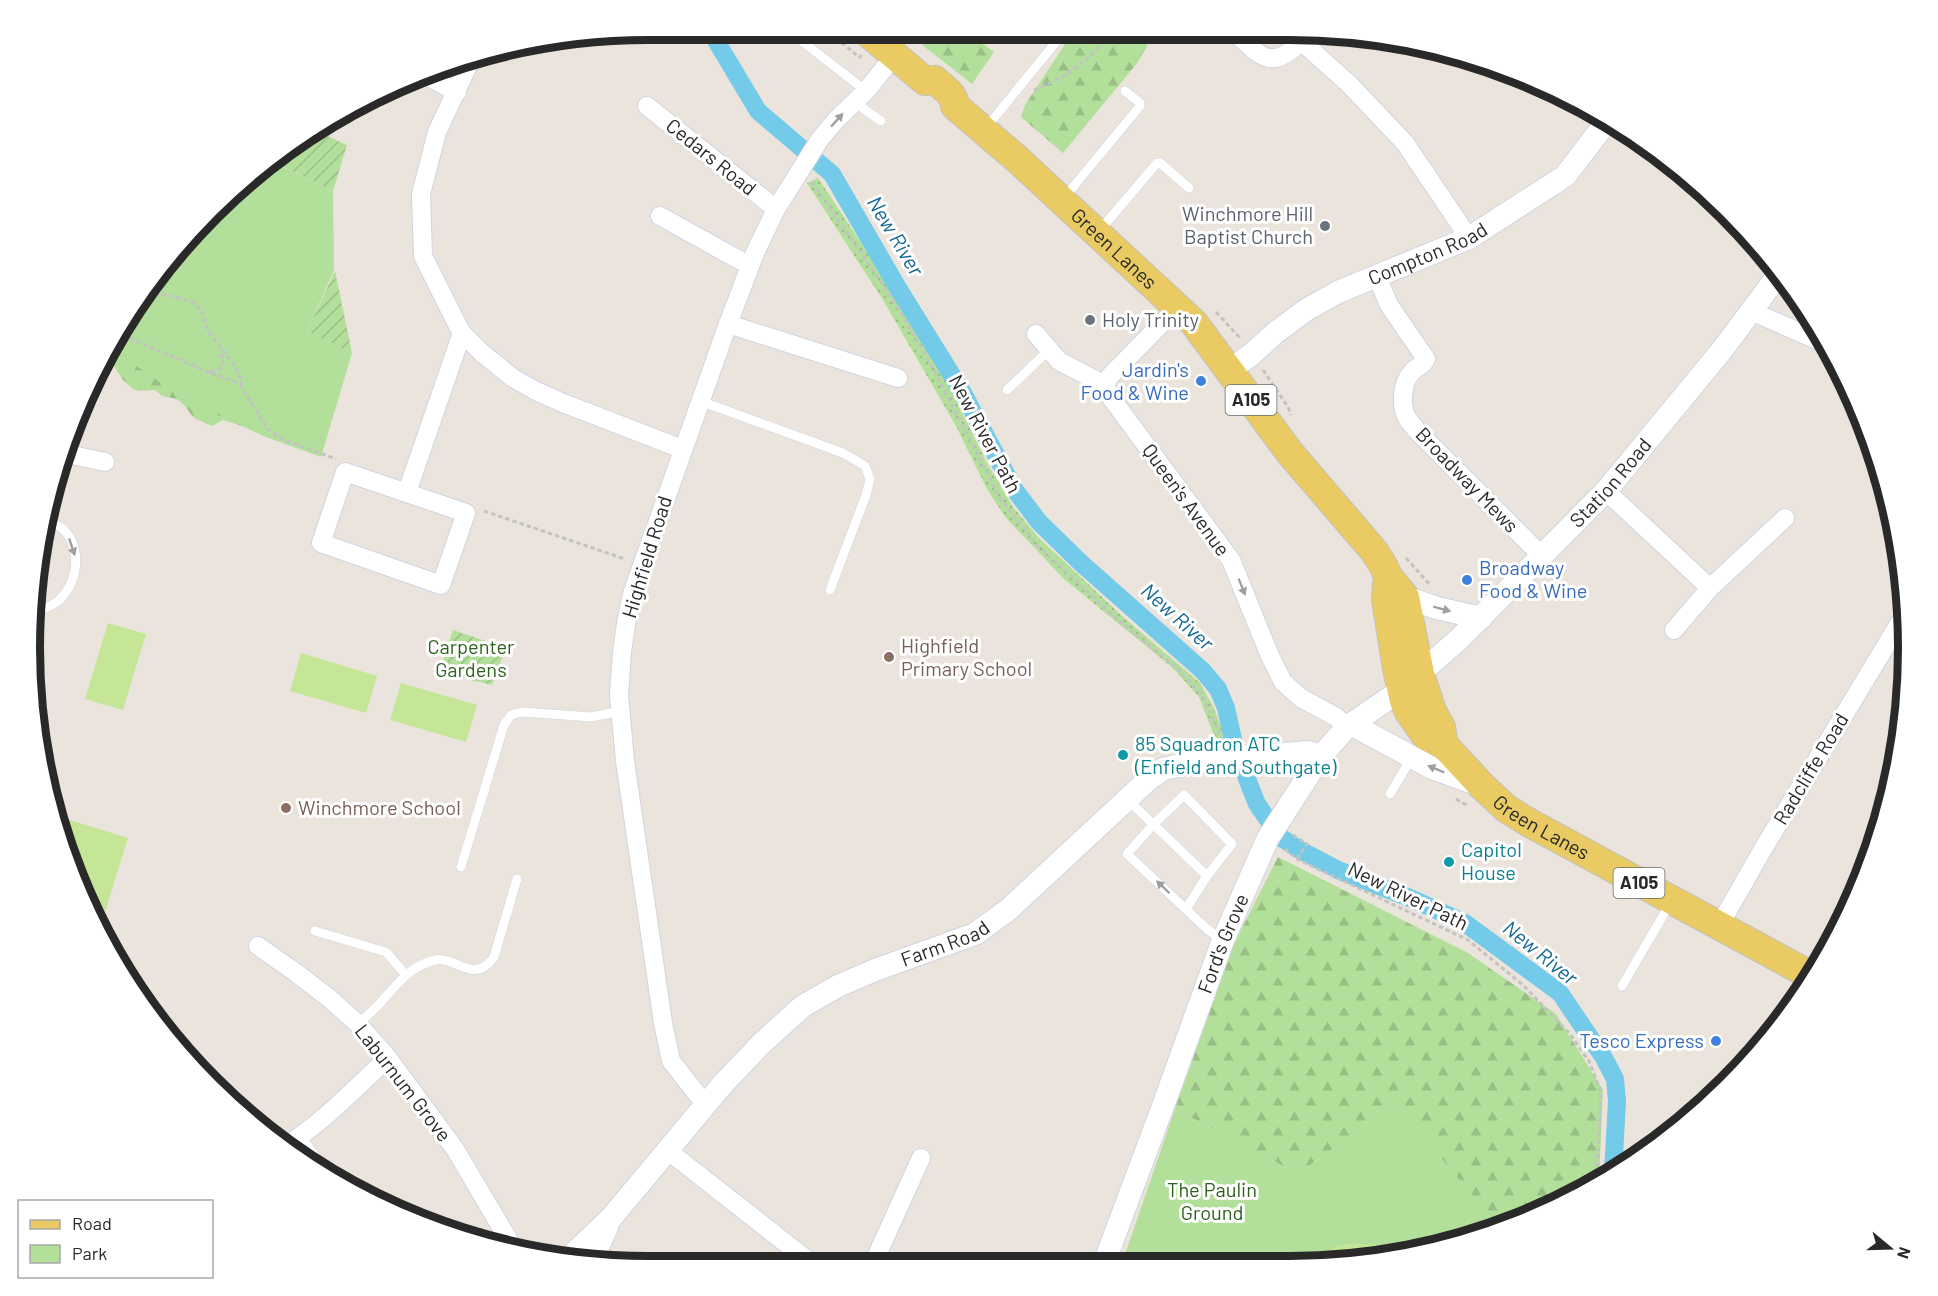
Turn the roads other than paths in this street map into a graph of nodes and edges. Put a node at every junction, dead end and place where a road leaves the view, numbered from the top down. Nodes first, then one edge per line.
1 (1058, 40) edge
2 (1243, 40) edge
3 (1301, 41) edge
4 (1310, 41) edge
5 (803, 42) dead end
6 (861, 43) edge
7 (895, 55) junction
8 (467, 69) edge
9 (434, 80) edge
10 (1125, 91) dead end
11 (457, 92) junction
12 (860, 96) junction
13 (647, 106) dead end
14 (881, 121) dead end
15 (1602, 127) edge
16 (984, 131) junction
17 (1189, 188) dead end
18 (1061, 202) junction
19 (776, 209) junction
20 (660, 216) dead end
21 (1097, 233) junction
22 (1469, 238) junction
23 (750, 266) junction
24 (1377, 276) junction
25 (1774, 281) edge
26 (1178, 307) junction
27 (1750, 311) junction
28 (728, 324) junction
29 (462, 333) junction
30 (1036, 334) dead end
31 (1812, 338) edge
32 (1049, 350) junction
33 (1230, 370) junction
34 (898, 378) dead end
35 (1105, 384) junction
36 (1007, 390) dead end
37 (700, 401) junction
38 (682, 449) junction
39 (72, 455) edge
40 (105, 462) dead end
41 (1606, 490) junction
42 (407, 492) junction
43 (1785, 518) dead end
44 (53, 523) edge
45 (1542, 556) junction
46 (1396, 587) junction
47 (1710, 588) junction
48 (830, 590) dead end
49 (42, 608) edge
50 (1481, 618) junction
51 (1897, 627) edge
52 (1674, 630) dead end
53 (1411, 682) junction
54 (621, 711) junction
55 (1349, 725) junction
56 (1321, 756) junction
57 (1412, 757) junction
58 (1482, 786) junction
59 (1390, 794) dead end
60 (1127, 800) junction
61 (1153, 825) junction
62 (461, 867) dead end
63 (1207, 876) junction
64 (517, 879) dead end
65 (1672, 901) junction
66 (1186, 909) junction
67 (1719, 926) junction
68 (315, 931) dead end
69 (1223, 940) junction
70 (258, 946) dead end
71 (1804, 972) edge
72 (405, 974) junction
73 (1622, 986) dead end
74 (358, 1024) junction
75 (388, 1058) junction
76 (705, 1104) junction
77 (302, 1136) junction
78 (293, 1141) edge
79 (667, 1150) junction
80 (316, 1157) edge
81 (921, 1158) dead end
82 (611, 1218) junction
83 (508, 1239) edge
84 (577, 1251) edge
85 (596, 1253) edge
86 (801, 1256) edge
87 (877, 1256) edge
88 (1107, 1256) edge

1 - 16 lane
2 - 3 street
4 - 22 street
5 - 12 lane
6 - 7 main road, Green Lanes / A105
7 - 12 street, Highfield Road
7 - 16 main road, Green Lanes / A105
8 - 11 street
9 - 11 street
10 - 18 lane
11 - 29 street
12 - 14 lane
19 -> 12 street, Highfield Road
13 - 19 street, Cedars Road
15 - 22 street, Compton Road
16 - 18 main road, Green Lanes / A105
17 - 21 lane
18 - 21 main road, Green Lanes / A105
19 - 23 street, Highfield Road
20 - 23 street
21 - 26 main road, Green Lanes / A105
22 - 24 street, Compton Road
23 - 28 street, Highfield Road
24 - 33 street, Compton Road
24 - 45 street, Broadway Mews
25 - 27 street, Station Road
26 - 33 main road, Green Lanes / A105
26 - 35 street
27 - 31 street
27 - 41 street, Station Road
28 - 34 street
28 - 37 street, Highfield Road
29 - 38 street
29 - 42 street
30 - 32 street
32 - 35 street
32 - 36 lane
33 - 46 main road, Green Lanes / A105
35 -> 55 street, Queen's Avenue
37 - 38 street, Highfield Road
37 - 48 lane
38 - 54 street, Highfield Road
39 - 40 street
41 - 45 street, Station Road
41 - 47 street
42 - 42 street
43 - 47 street
44 -> 49 lane
45 - 50 street, Station Road
46 -> 50 street
46 - 53 main road, Green Lanes / A105
47 - 52 street
50 - 53 street, Station Road
51 - 67 street, Radcliffe Road
53 - 55 street, Ford's Grove
53 - 58 main road, Green Lanes / A105
54 - 62 lane
54 - 76 street, Highfield Road
55 - 56 street, Ford's Grove
55 - 57 street
56 - 60 street, Farm Road
56 - 69 street, Ford's Grove
58 -> 57 street
57 - 59 lane
58 - 65 main road, Green Lanes / A105
60 - 61 lane
60 - 76 street, Farm Road
61 - 63 lane
61 - 63 lane
66 -> 61 lane
63 - 66 lane
64 - 72 lane
65 - 67 main road, Green Lanes / A105
65 - 73 lane
66 - 69 lane
67 - 71 main road, Green Lanes / A105
68 - 72 lane
69 - 88 street, Ford's Grove
70 - 74 street, Laburnum Grove
72 - 74 lane
74 - 75 street, Laburnum Grove
75 - 77 street
75 - 83 street, Laburnum Grove
76 - 79 street, Farm Road
77 - 78 street
77 - 80 lane
79 - 82 street, Farm Road
79 - 86 street
81 - 87 street
82 - 84 street, Farm Road
82 - 85 street, Farm Road

